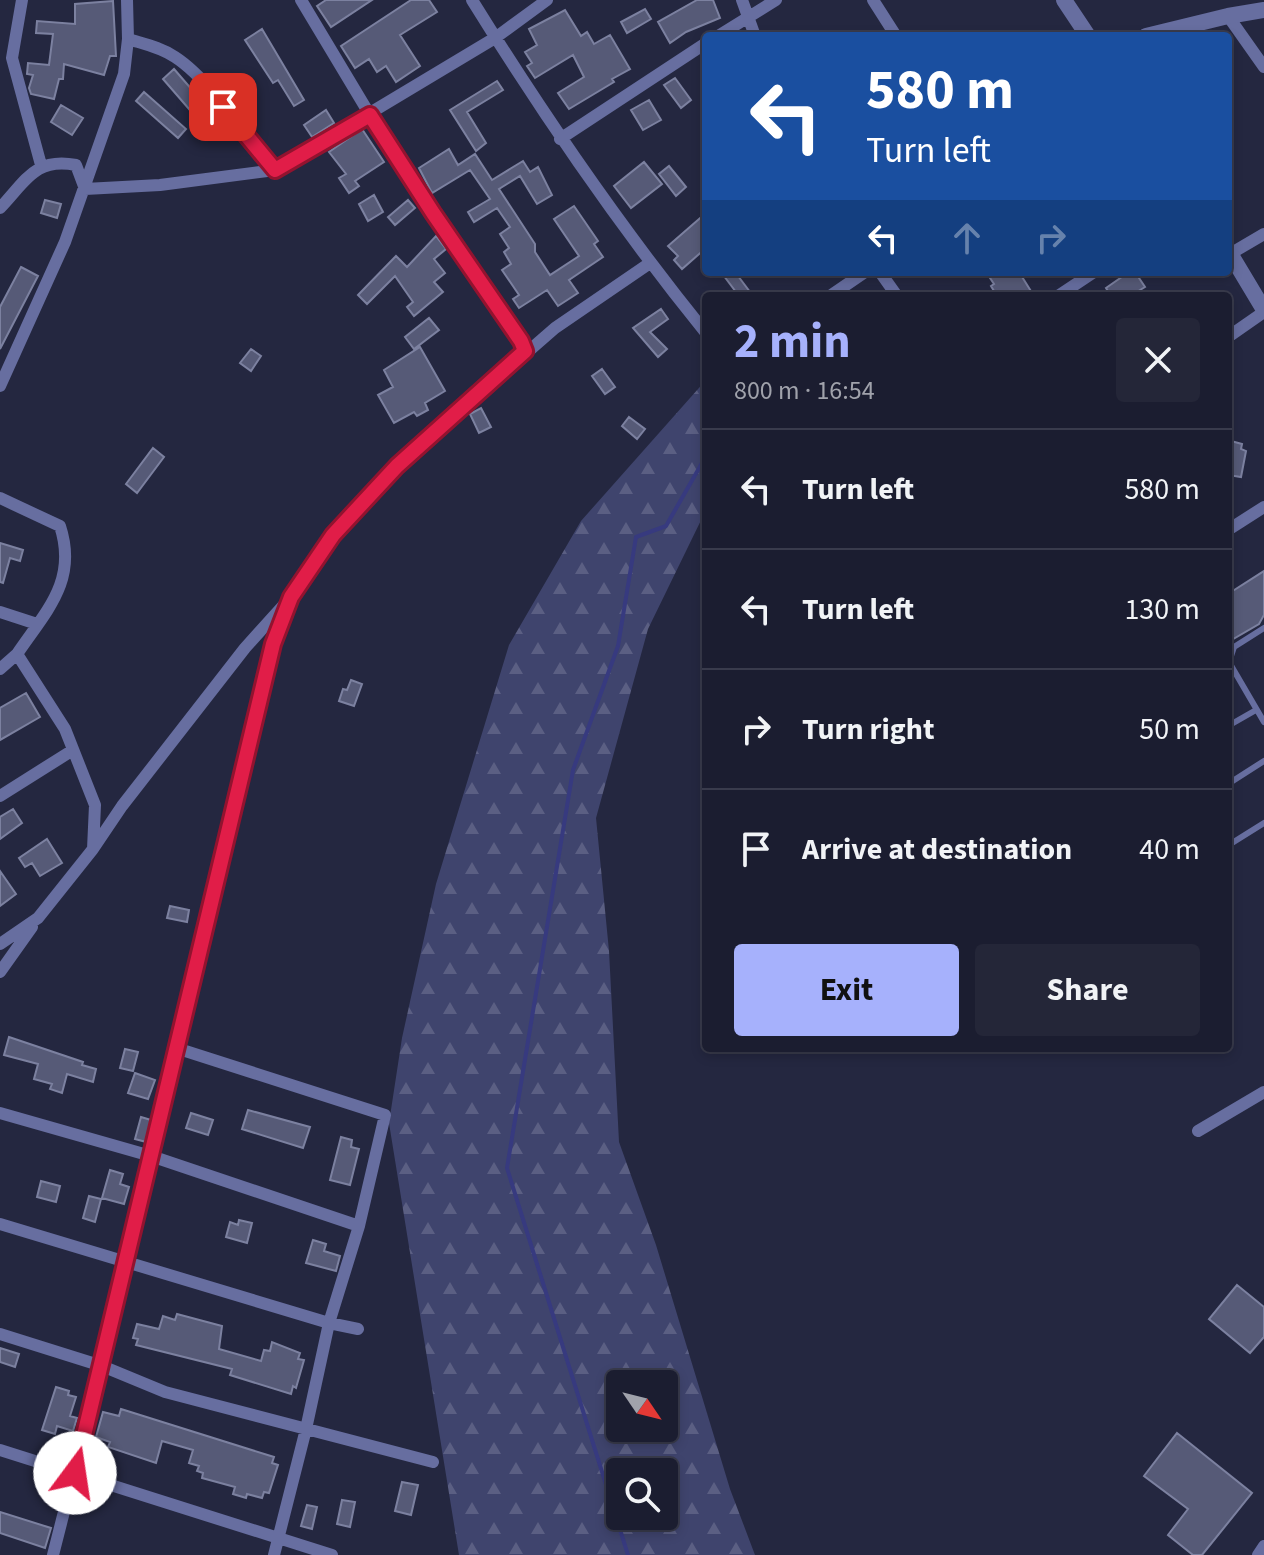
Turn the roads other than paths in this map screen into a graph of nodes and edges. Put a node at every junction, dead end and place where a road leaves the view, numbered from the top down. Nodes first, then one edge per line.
1 (22, 0) edge
2 (127, 0) edge
3 (301, 0) edge
4 (472, 0) edge
5 (547, 0) edge
6 (742, 0) edge
7 (776, 0) edge
8 (873, 0) edge
9 (1064, 0) edge
10 (1264, 10) edge
11 (1228, 16) junction
12 (748, 17) junction
13 (724, 32) edge
14 (754, 32) edge
15 (893, 32) edge
16 (1085, 32) edge
17 (1162, 32) edge
18 (495, 38) junction
19 (128, 39) junction
20 (702, 46) edge
21 (1264, 67) edge
22 (370, 115) junction
23 (560, 139) junction
24 (41, 165) junction
25 (275, 170) junction
26 (85, 189) junction
27 (0, 208) edge
28 (1264, 234) edge
29 (1232, 250) edge
30 (1232, 257) edge
31 (650, 263) junction
32 (859, 276) edge
33 (1088, 276) edge
34 (836, 292) edge
35 (1064, 292) edge
36 (1264, 311) edge
37 (702, 328) edge
38 (1232, 334) edge
39 (525, 351) junction
40 (0, 386) edge
41 (0, 498) edge
42 (1264, 507) edge
43 (1232, 527) edge
44 (291, 597) junction
45 (0, 612) edge
46 (37, 624) junction
47 (1264, 628) edge
48 (1232, 653) edge
49 (17, 654) junction
50 (1232, 667) edge
51 (0, 669) edge
52 (1256, 710) junction
53 (1264, 722) edge
54 (1232, 724) edge
55 (73, 750) junction
56 (1264, 761) edge
57 (1232, 781) edge
58 (0, 796) edge
59 (1264, 823) edge
60 (1232, 843) edge
61 (93, 849) junction
62 (38, 918) junction
63 (0, 944) edge
64 (0, 972) edge
65 (176, 1048) junction
66 (1264, 1092) edge
67 (0, 1113) edge
68 (1198, 1131) dead end
69 (151, 1156) junction
70 (0, 1224) edge
71 (359, 1226) junction
72 (127, 1264) junction
73 (329, 1323) junction
74 (358, 1329) dead end
75 (0, 1334) edge
76 (102, 1366) junction
77 (306, 1429) junction
78 (0, 1450) edge
79 (433, 1462) dead end
80 (75, 1473) junction
81 (278, 1536) junction
82 (1264, 1546) edge
83 (53, 1555) edge
84 (274, 1555) edge
85 (332, 1555) edge
86 (1258, 1555) edge

1 - 24 street
2 - 19 street
3 - 22 street
4 - 18 street
5 - 18 street
6 - 12 street
7 - 12 street
8 - 15 street
9 - 16 street
10 - 11 street
11 - 17 street
11 - 21 street
12 - 13 street
12 - 14 street
18 - 22 street
18 - 23 street
19 - 25 street
19 - 26 street
20 - 23 street
22 - 25 street
22 - 39 street
23 - 31 street
24 - 26 street
24 - 27 street
25 - 26 street
26 - 40 street
28 - 29 street
30 - 36 street
31 - 37 street
31 - 39 street
32 - 34 street
33 - 35 street
36 - 38 street
39 - 44 street
41 - 46 street
42 - 43 street
44 - 61 street
44 - 65 street
45 - 46 street
46 - 49 street
47 - 48 lane
49 - 51 street
49 - 55 street
50 - 52 lane
52 - 53 lane
52 - 54 lane
55 - 58 street
55 - 61 street
56 - 57 lane
59 - 60 lane
61 - 62 street
62 - 63 street
62 - 64 street
65 - 69 street
65 - 71 street
66 - 68 street
67 - 69 street
69 - 71 street
69 - 72 street
70 - 72 street
71 - 73 street
72 - 73 street
72 - 76 street
73 - 74 street
73 - 77 street
75 - 76 street
76 - 77 street
76 - 80 street
77 - 79 street
77 - 81 street
78 - 80 street
80 - 81 street
80 - 83 street
81 - 84 street
81 - 85 street
82 - 86 street

